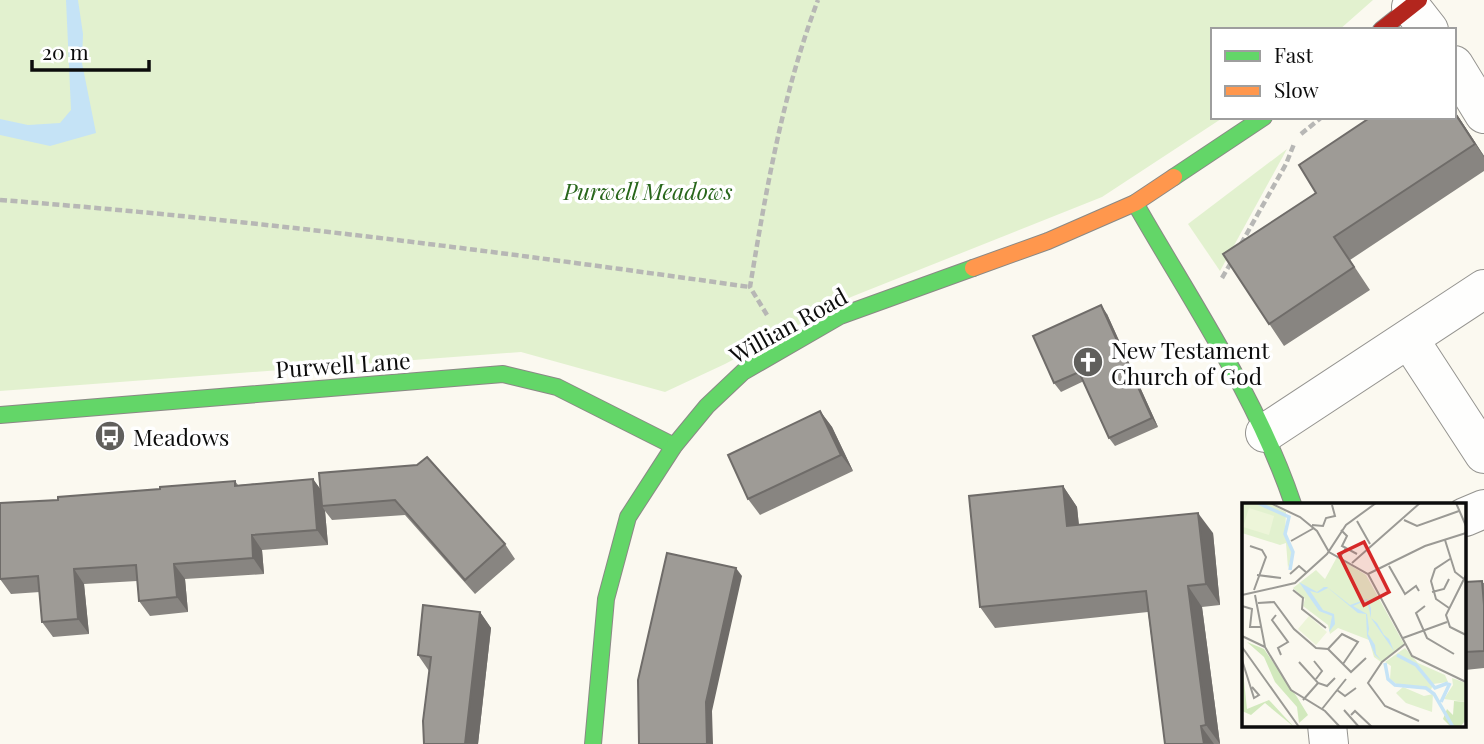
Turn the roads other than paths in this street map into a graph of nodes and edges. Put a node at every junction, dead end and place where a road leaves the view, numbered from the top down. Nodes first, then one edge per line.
1 (1456, 68) edge
2 (1484, 114) edge
3 (1261, 119) edge
4 (1135, 204) junction
5 (1484, 289) edge
6 (1409, 339) junction
7 (0, 415) edge
8 (1265, 433) junction
9 (674, 446) junction
10 (1484, 454) edge
11 (1293, 503) edge
12 (1484, 509) edge
13 (1466, 517) edge
14 (1327, 726) edge
15 (593, 744) edge
16 (1329, 744) edge

1 - 2 street
3 - 4 street, Willian Road
4 - 8 street
4 - 9 street, Willian Road
5 - 6 street
6 - 8 street
6 - 10 street
7 - 9 street, Purwell Lane
8 - 11 street
9 - 15 street, Willian Road
12 - 13 street
14 - 16 street

